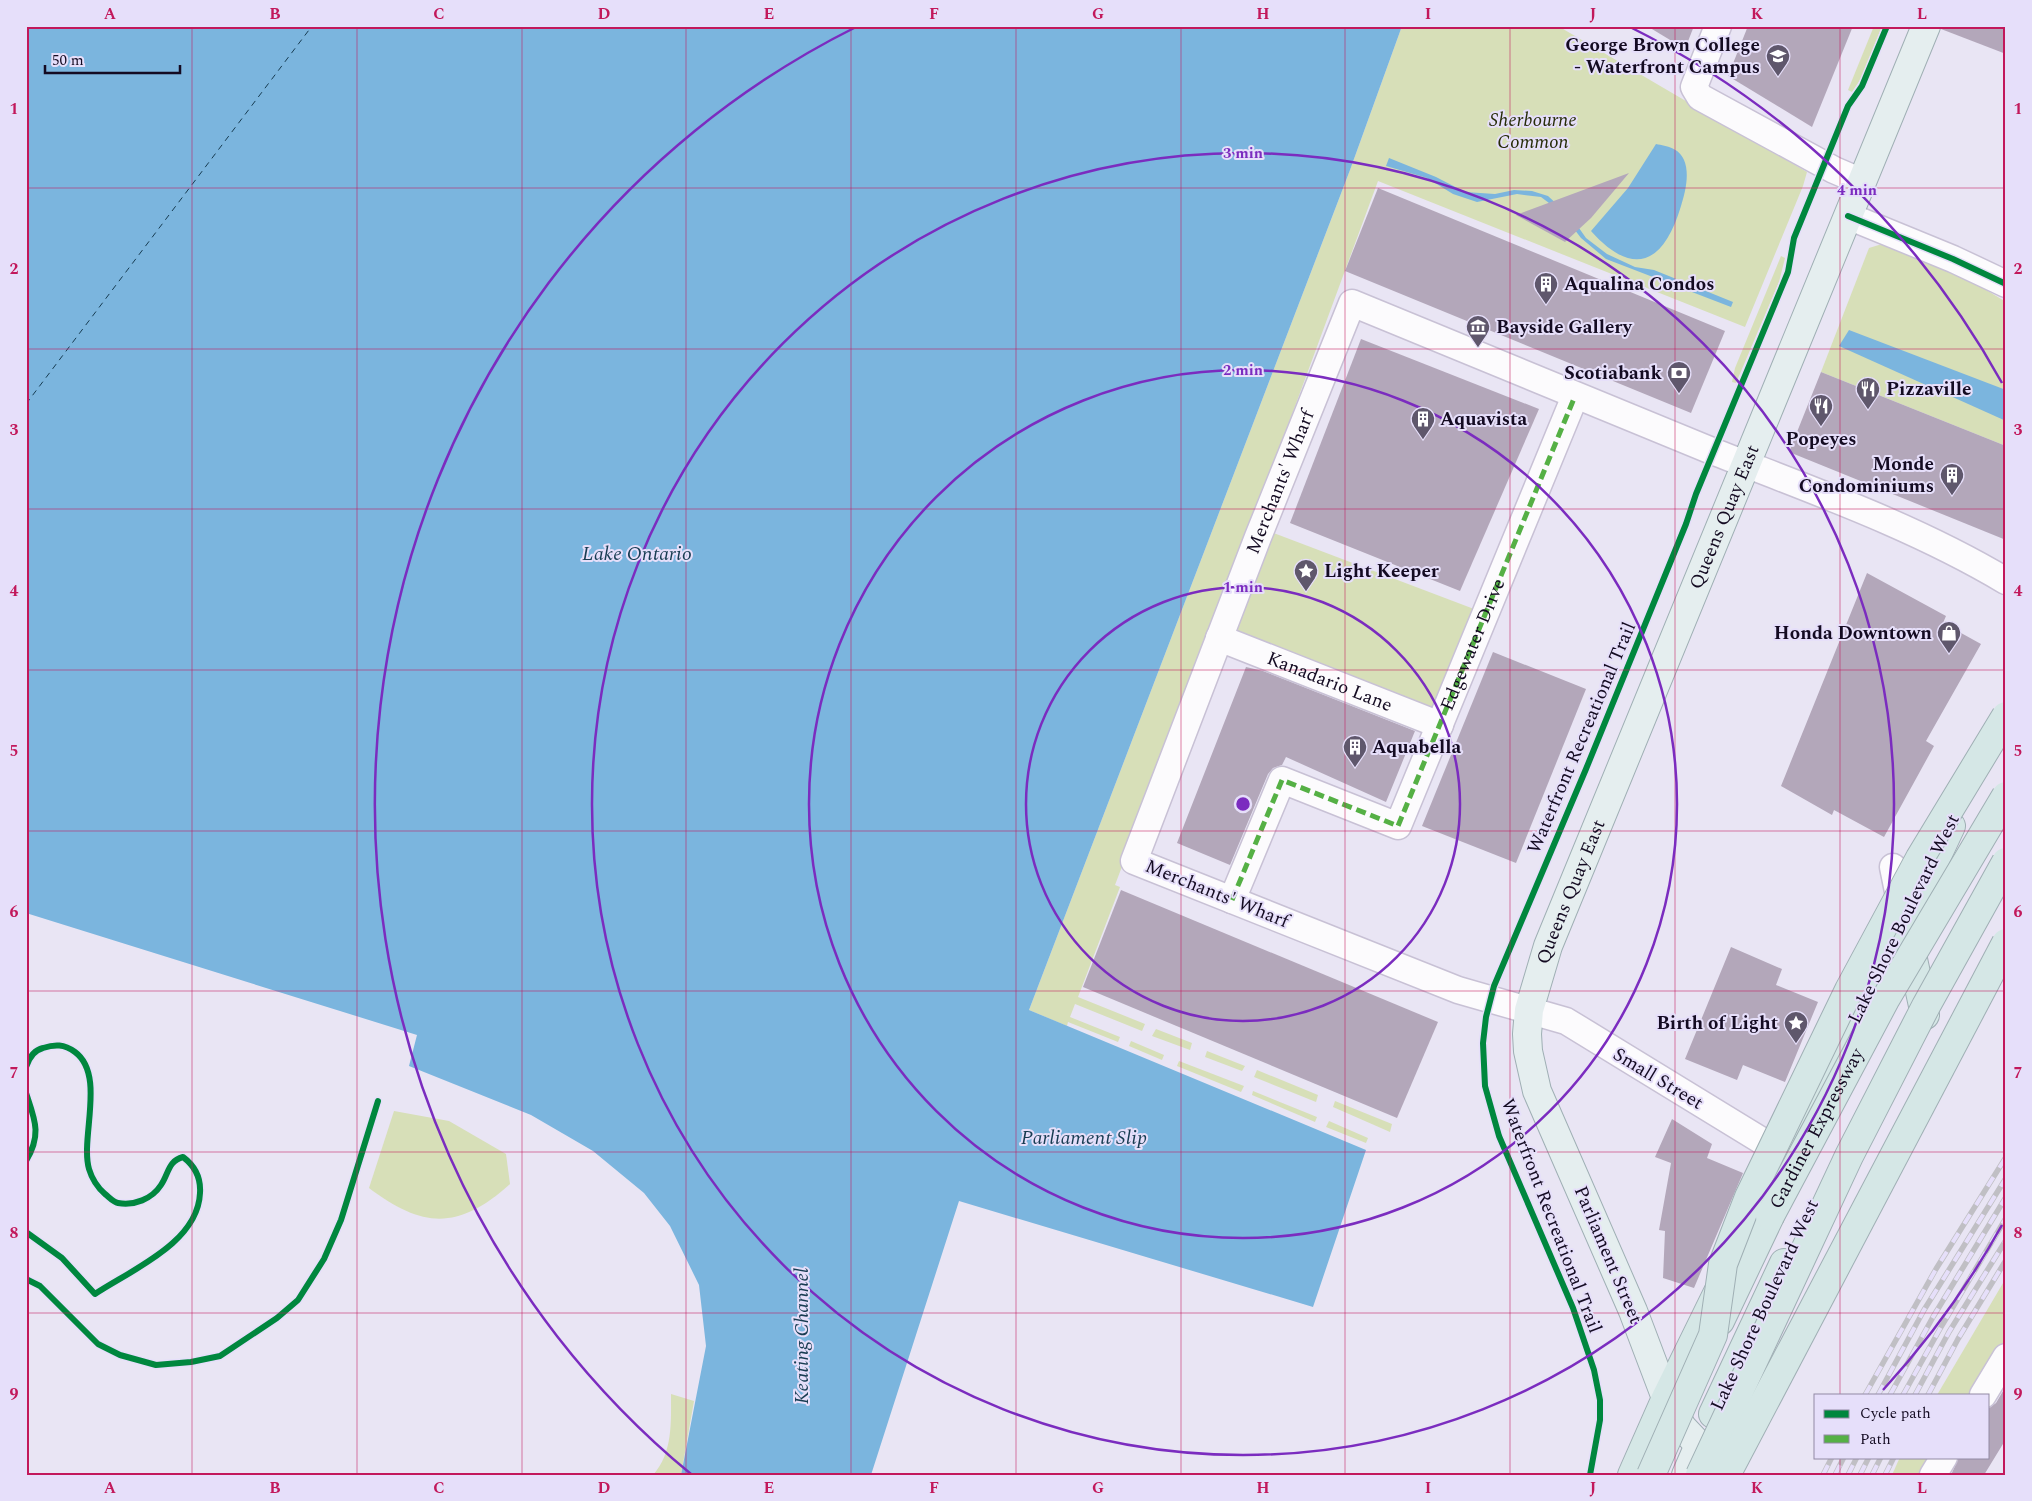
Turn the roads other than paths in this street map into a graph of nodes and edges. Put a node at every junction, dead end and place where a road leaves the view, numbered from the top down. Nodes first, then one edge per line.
1 (1718, 26) edge
2 (1926, 26) edge
3 (1862, 182) junction
4 (1848, 216) junction
5 (2003, 283) edge
6 (1575, 396) junction
7 (1745, 463) junction
8 (2006, 581) edge
9 (1219, 638) junction
10 (2006, 707) edge
11 (2006, 716) edge
12 (1440, 725) junction
13 (2006, 796) edge
14 (2006, 862) edge
15 (1893, 867) dead end
16 (2006, 886) edge
17 (1232, 900) junction
18 (1905, 924) junction
19 (2006, 943) edge
20 (1529, 1010) junction
21 (1925, 1015) junction
22 (1785, 1155) junction
23 (1713, 1335) junction
24 (2006, 1357) edge
25 (1984, 1394) edge
26 (1666, 1398) junction
27 (1699, 1445) junction
28 (1943, 1458) edge
29 (1632, 1475) edge
30 (1651, 1475) edge
31 (1686, 1475) edge
32 (1700, 1475) edge
33 (1726, 1475) edge
34 (1739, 1475) edge
35 (1933, 1475) edge

1 - 3 street
2 - 3 main road, Queens Quay East
3 - 4 main road, Queens Quay East
4 - 5 street
4 - 7 main road, Queens Quay East
6 - 7 street, Merchants' Wharf
6 - 9 street, Merchants' Wharf
6 - 12 street, Edgewater Drive
7 - 8 street, Merchants' Wharf
7 - 20 main road, Queens Quay East
9 - 12 street, Kanadario Lane
9 - 17 street, Merchants' Wharf
10 - 18 highway, Lake Shore Boulevard West
11 - 23 highway, bridge
12 - 17 street, Edgewater Drive
13 - 23 highway, Gardiner Expressway, bridge
14 - 32 highway, bridge
15 - 18 street
16 - 21 highway, Lake Shore Boulevard West
17 - 20 street, Merchants' Wharf
18 - 21 highway
18 - 22 highway, Lake Shore Boulevard West
19 - 33 highway, bridge
20 - 22 street, Small Street
20 - 26 main road, Parliament Street
21 - 27 highway, Lake Shore Boulevard West
22 - 26 highway, Lake Shore Boulevard West
23 - 30 highway, Gardiner Expressway, bridge
24 - 25 street
26 - 27 main road, Parliament Street
26 - 29 highway, Lake Shore Boulevard West
27 - 31 main road
27 - 34 main road, Parliament Street
28 - 35 street

